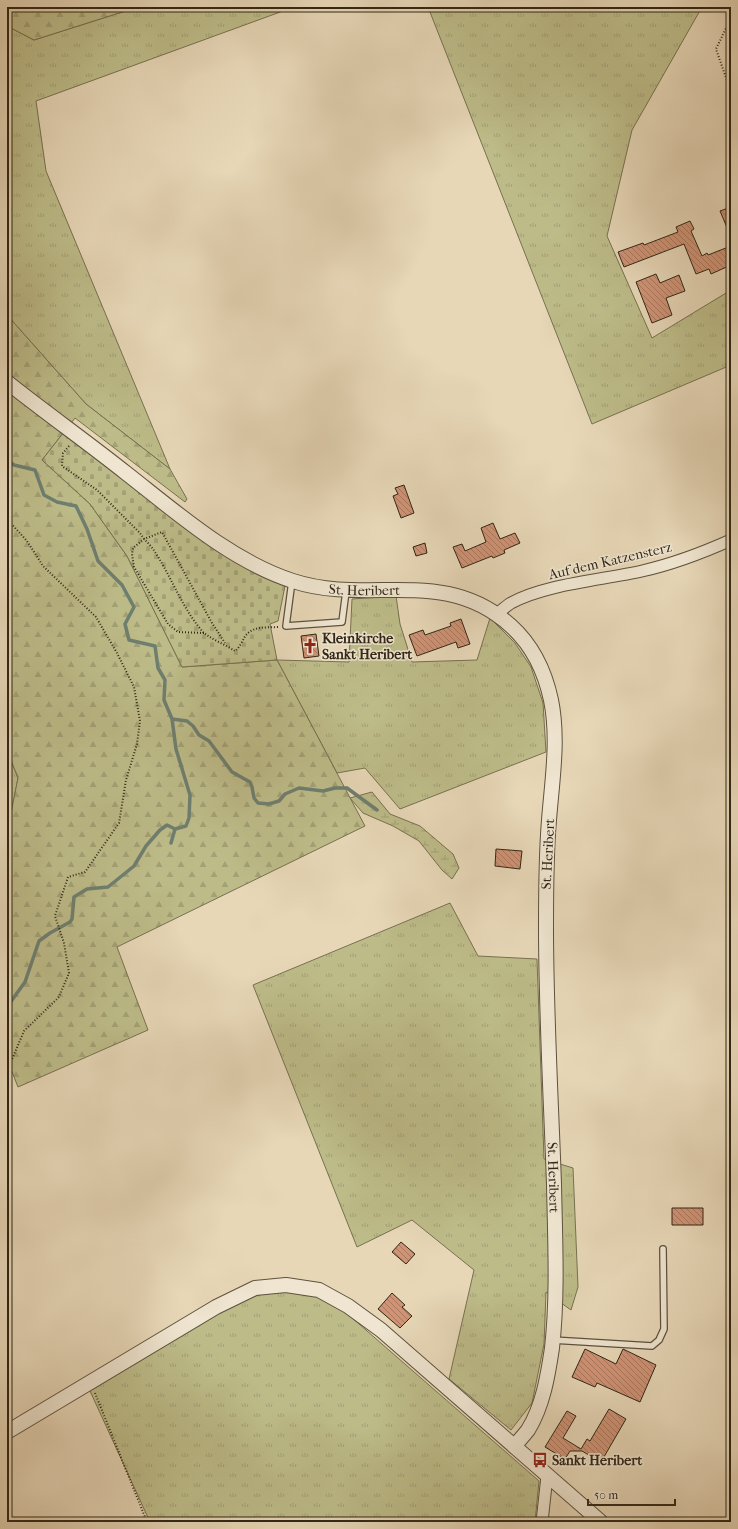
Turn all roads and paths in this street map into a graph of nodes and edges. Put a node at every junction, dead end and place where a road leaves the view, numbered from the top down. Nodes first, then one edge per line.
1 (731, 18) edge
2 (731, 92) edge
3 (7, 382) edge
4 (77, 435) junction
5 (7, 519) edge
6 (144, 539) junction
7 (731, 540) edge
8 (292, 581) junction
9 (346, 591) junction
10 (497, 614) junction
11 (286, 626) junction
12 (204, 633) junction
13 (226, 644) junction
14 (7, 1071) edge
15 (663, 1249) dead end
16 (552, 1340) junction
17 (91, 1382) junction
18 (7, 1432) edge
19 (514, 1446) junction
20 (547, 1476) junction
21 (147, 1522) edge
22 (542, 1522) edge
23 (601, 1522) edge

1 - 2 path
3 - 4 street, St. Heribert
4 - 6 path
4 - 8 street, St. Heribert
5 - 14 path
6 - 12 path
6 - 12 path
6 - 13 path
7 - 10 street, Auf dem Katzensterz
8 - 9 street, St. Heribert
8 - 11 lane
9 - 10 street, St. Heribert
9 - 11 lane
10 - 16 street, St. Heribert
11 - 13 path
12 - 13 path
15 - 16 lane
16 - 19 street, St. Heribert
17 - 18 street
17 - 19 street
17 - 21 path
19 - 20 street
20 - 22 street
20 - 23 street

